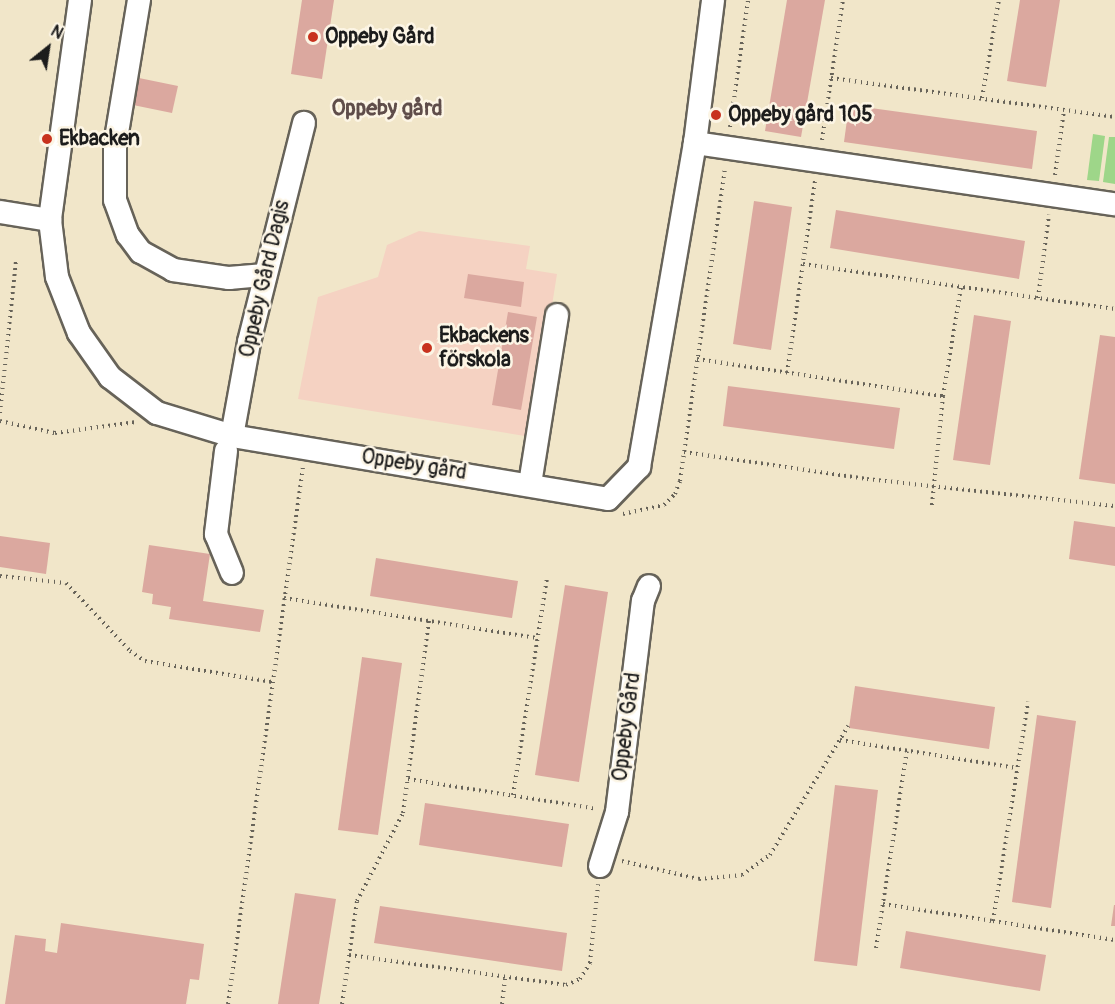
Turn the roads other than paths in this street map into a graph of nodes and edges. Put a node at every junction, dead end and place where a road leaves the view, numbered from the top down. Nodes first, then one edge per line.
1 (80, 0) edge
2 (139, 0) edge
3 (713, 0) edge
4 (304, 123) dead end
5 (695, 143) junction
6 (1115, 204) edge
7 (0, 212) edge
8 (50, 220) junction
9 (265, 275) junction
10 (557, 315) dead end
11 (229, 443) junction
12 (530, 484) junction
13 (232, 573) dead end
14 (649, 586) dead end
15 (602, 862) road end

1 - 8 street, Oppeby gård
2 - 9 street
3 - 5 street, Oppeby gård
4 - 9 street, Oppeby Gård Dagis
5 - 6 street
5 - 12 street, Oppeby gård
7 - 8 street
8 - 11 street, Oppeby gård
9 - 11 street, Oppeby Gård Dagis
10 - 12 street
11 - 12 street, Oppeby gård
11 - 13 street, Oppeby Gård Dagis
14 - 15 street, Oppeby Gård

